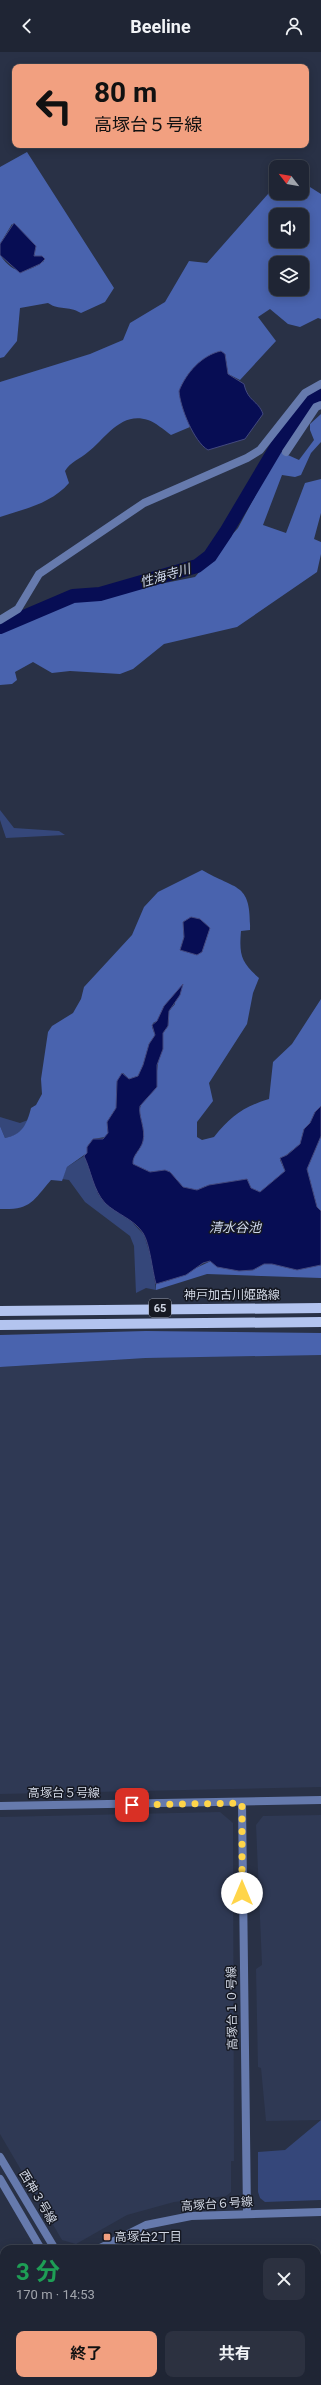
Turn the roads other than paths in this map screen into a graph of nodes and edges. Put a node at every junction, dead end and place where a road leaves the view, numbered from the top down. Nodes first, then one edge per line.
1 (321, 384) edge
2 (321, 405) edge
3 (286, 452) dead end
4 (0, 620) edge
5 (321, 1308) edge
6 (0, 1311) edge
7 (321, 1322) edge
8 (0, 1325) edge
9 (321, 1800) edge
10 (242, 1803) junction
11 (0, 1806) edge
12 (0, 2156) edge
13 (0, 2179) edge
14 (321, 2212) edge
15 (247, 2214) junction
16 (39, 2245) edge
17 (53, 2245) edge
18 (106, 2245) edge

1 - 4 street
2 - 3 street
5 - 6 main road, 神戸加古川姫路線 / 65
7 - 8 main road, 65
9 - 10 street, 高塚台５号線
10 - 11 street, 高塚台５号線
10 - 15 street, 高塚台１０号線
12 - 17 street, 西神３号線
13 - 16 street, 西神３号線
14 - 15 street, 高塚台６号線
15 - 18 street, 高塚台６号線

